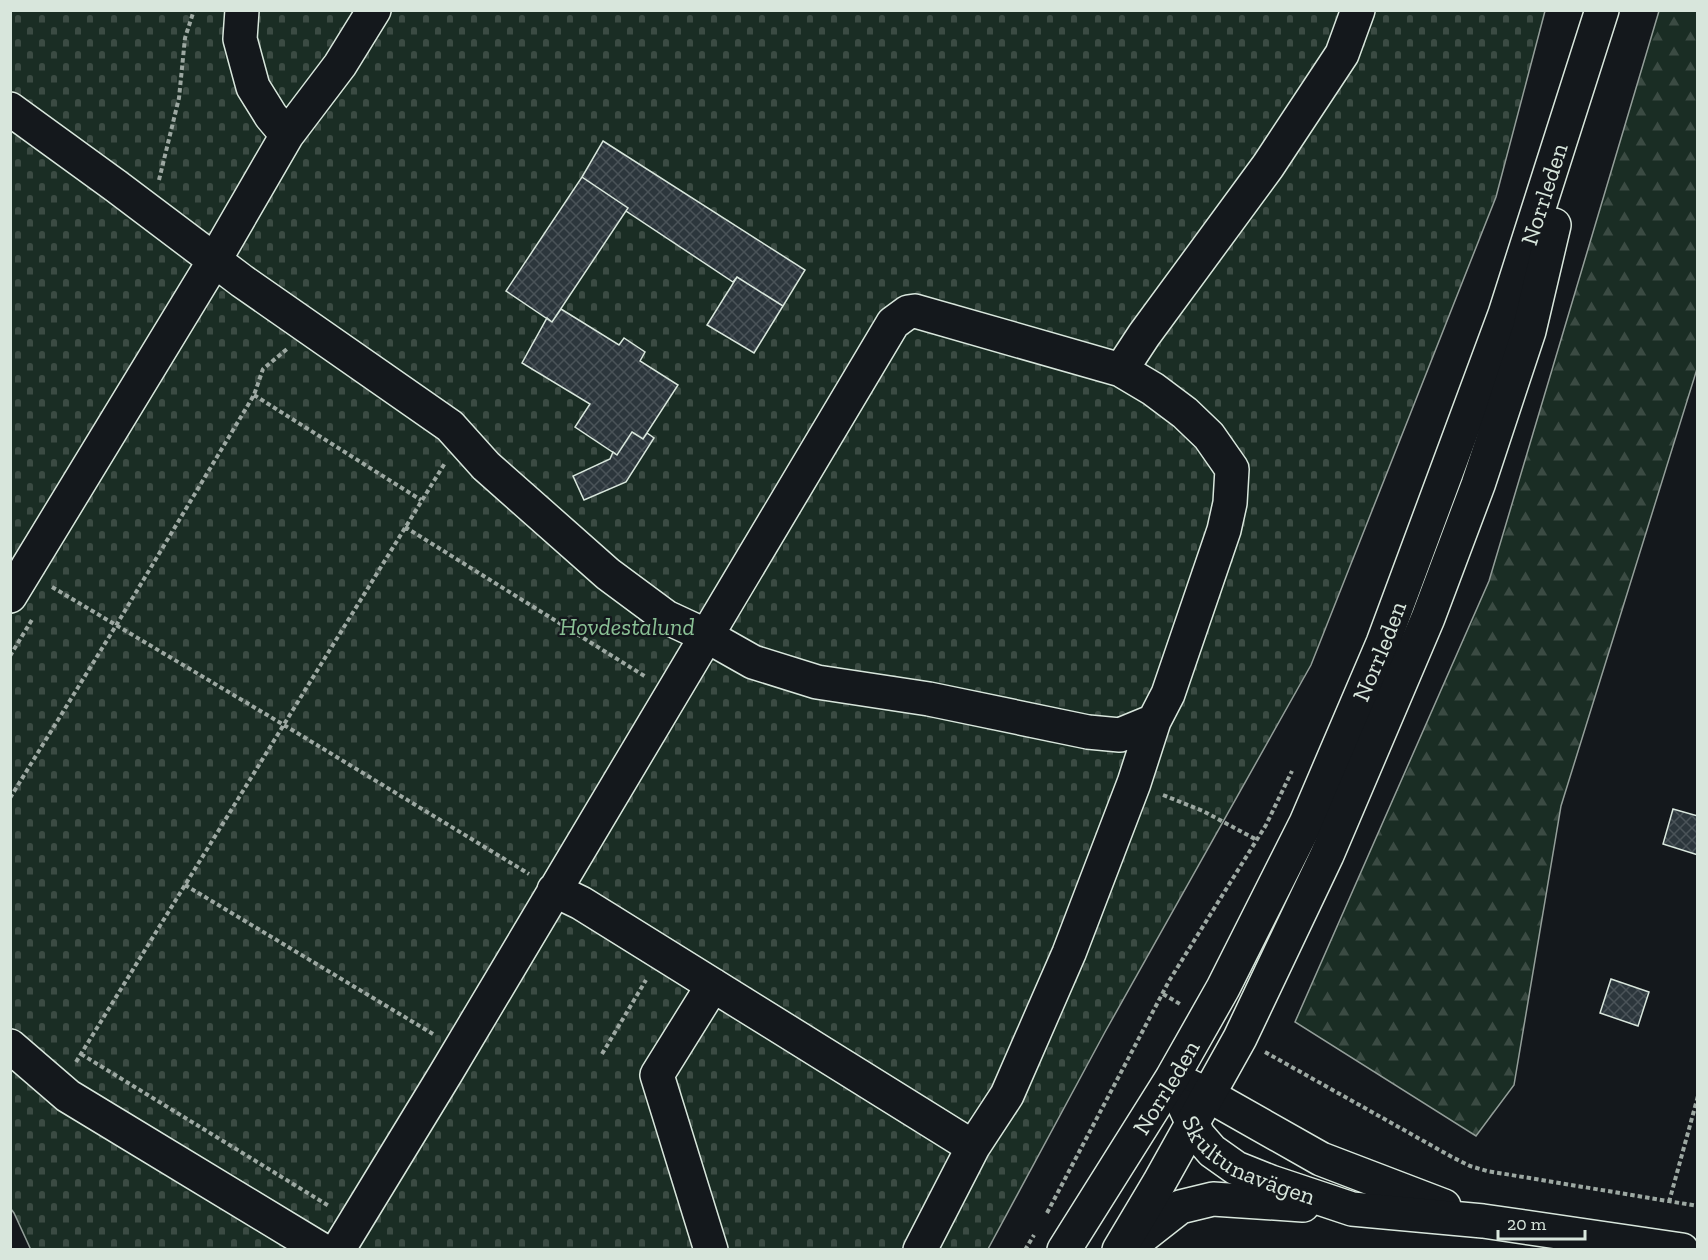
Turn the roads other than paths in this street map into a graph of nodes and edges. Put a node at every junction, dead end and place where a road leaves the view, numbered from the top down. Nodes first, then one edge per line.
1 (242, 10) edge
2 (375, 10) edge
3 (1358, 10) edge
4 (1604, 10) edge
5 (10, 109) edge
6 (287, 135) junction
7 (214, 261) junction
8 (1121, 370) junction
9 (10, 596) edge
10 (707, 636) junction
11 (1154, 721) junction
12 (554, 890) junction
13 (713, 985) junction
14 (10, 1046) edge
15 (1235, 1048) junction
16 (1172, 1078) junction
17 (1208, 1095) junction
18 (1255, 1122) junction
19 (1193, 1123) junction
20 (973, 1147) junction
21 (1352, 1209) junction
22 (1483, 1221) junction
23 (322, 1250) edge
24 (338, 1250) edge
25 (711, 1250) edge
26 (920, 1250) edge
27 (1064, 1250) edge
28 (1119, 1250) edge
29 (1125, 1250) edge
30 (1682, 1250) edge

1 - 6 main road
2 - 6 main road
3 - 8 main road
4 - 15 main road, Norrleden
4 - 16 main road, Norrleden
5 - 7 main road
6 - 7 main road
7 - 9 main road
7 - 10 main road
8 - 10 main road
8 - 11 main road
10 - 11 main road
10 - 12 main road
11 - 20 main road
12 - 13 main road
12 - 24 main road
13 - 20 main road
13 - 25 main road
14 - 23 main road
15 - 17 main road, Norrleden
15 - 18 main road
16 - 17 main road, Skultunavägen
16 - 19 main road, Skultunavägen
16 - 27 main road, Norrleden
17 - 18 main road, Skultunavägen
17 - 19 main road, Norrleden
18 - 22 main road, Skultunavägen
19 - 21 main road, Skultunavägen
19 - 28 main road, Norrleden
20 - 26 main road
21 - 22 main road, Skultunavägen
21 - 29 main road
22 - 30 main road, Skultunavägen

